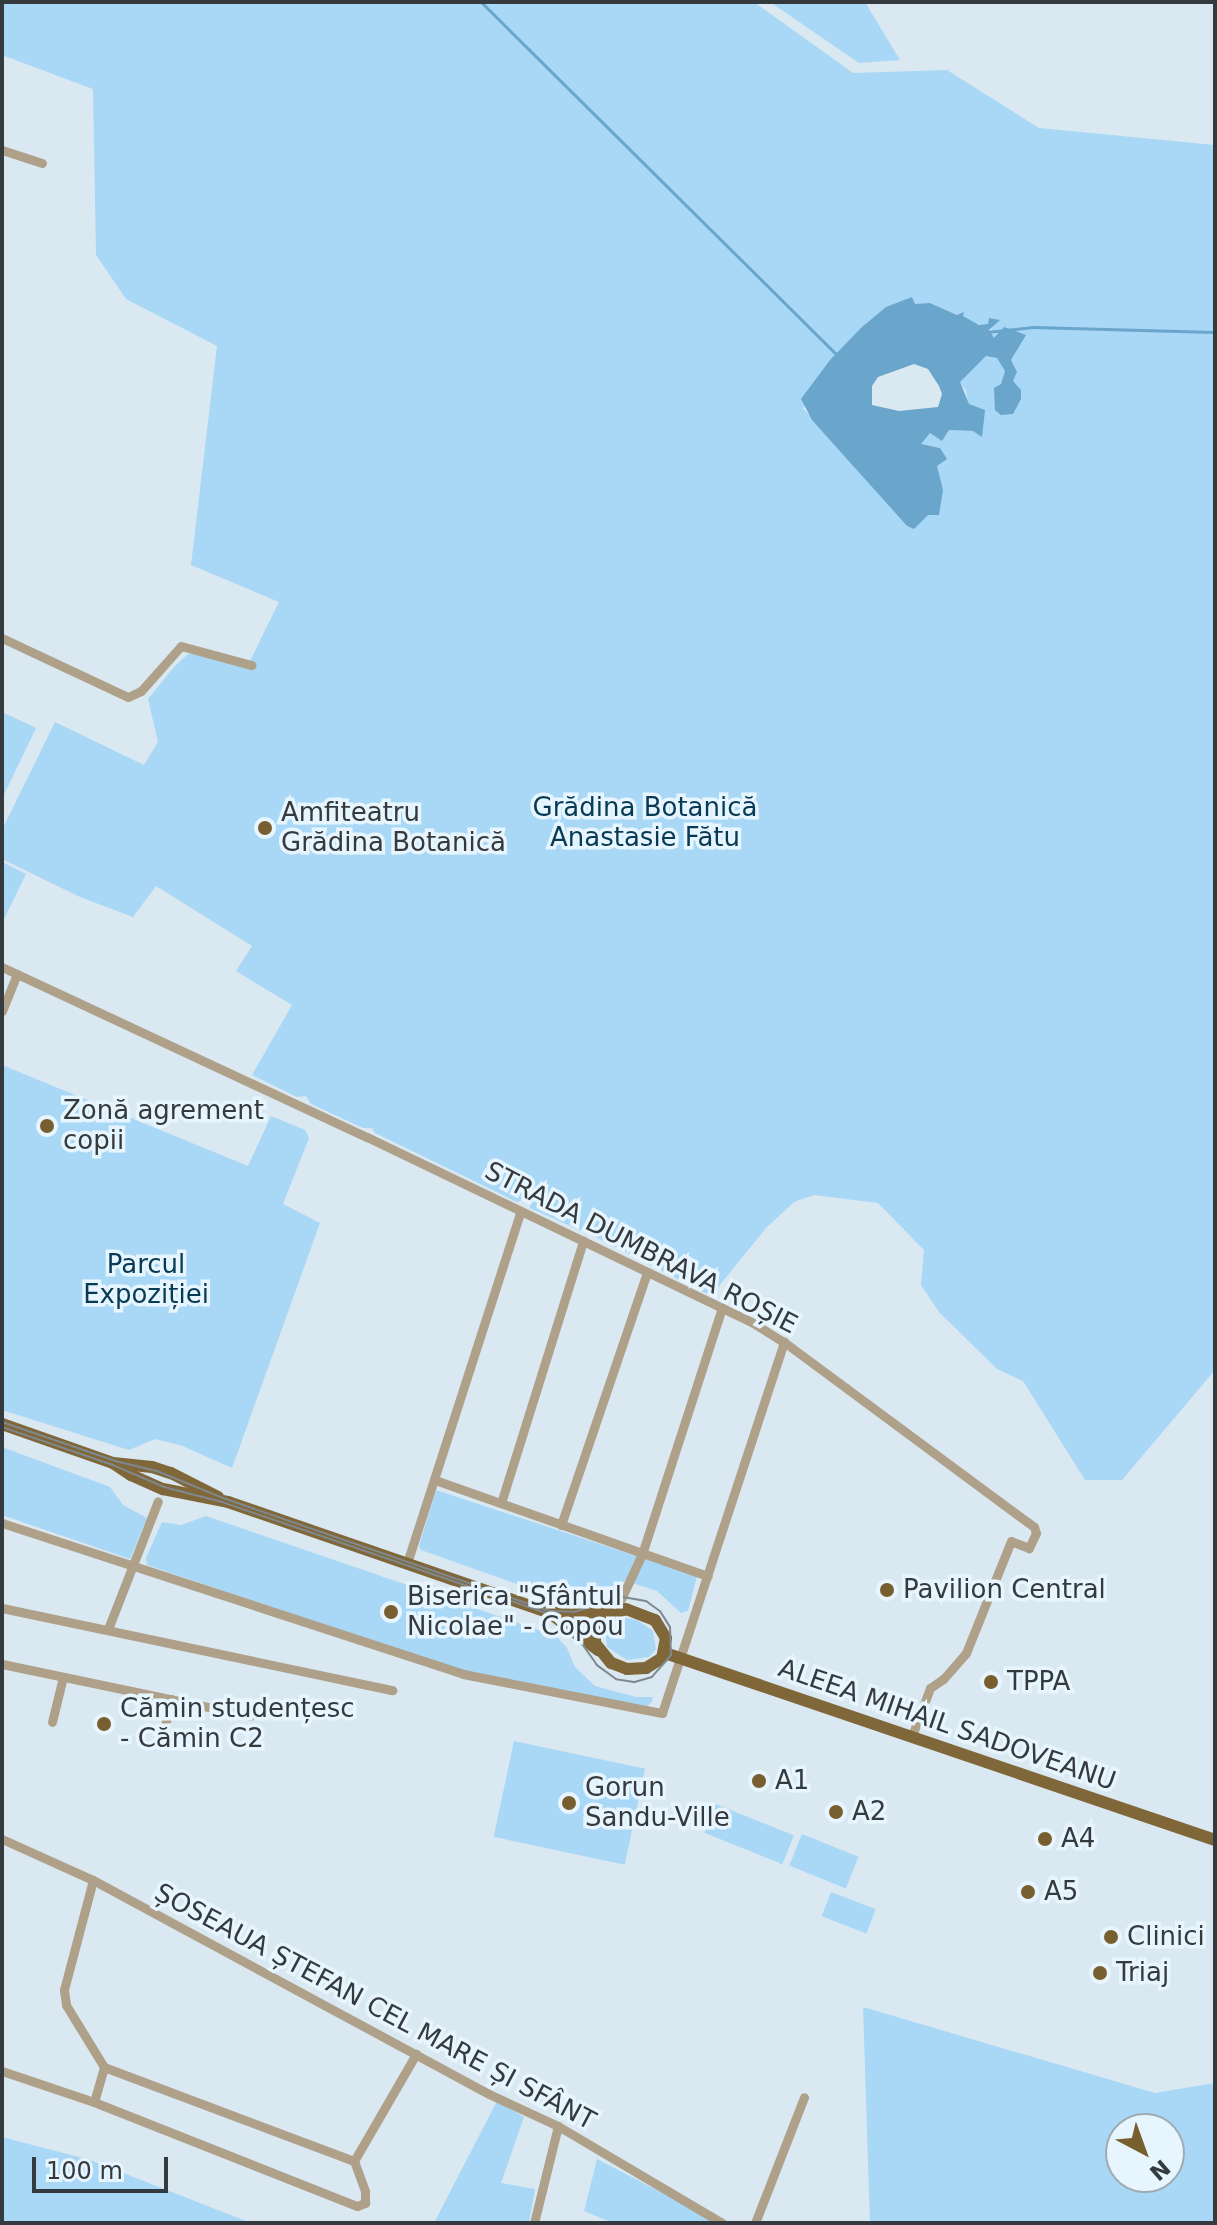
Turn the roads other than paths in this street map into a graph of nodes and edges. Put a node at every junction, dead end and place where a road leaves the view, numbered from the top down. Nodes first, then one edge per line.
1 (2, 150) edge
2 (42, 163) dead end
3 (2, 638) edge
4 (251, 665) dead end
5 (2, 967) edge
6 (17, 974) junction
7 (2, 1011) edge
8 (521, 1211) junction
9 (583, 1241) junction
10 (647, 1272) junction
11 (722, 1308) junction
12 (784, 1342) junction
13 (2, 1424) edge
14 (435, 1480) junction
15 (158, 1501) dead end
16 (501, 1503) junction
17 (2, 1523) edge
18 (561, 1525) junction
19 (642, 1554) junction
20 (407, 1563) junction
21 (135, 1565) junction
22 (708, 1576) junction
23 (2, 1608) edge
24 (613, 1611) junction
25 (550, 1613) junction
26 (108, 1629) junction
27 (599, 1651) junction
28 (665, 1653) junction
29 (680, 1657) junction
30 (2, 1664) edge
31 (63, 1677) junction
32 (392, 1690) dead end
33 (171, 1699) junction
34 (251, 1716) dead end
35 (52, 1722) dead end
36 (912, 1736) junction
37 (162, 1740) dead end
38 (2, 1839) edge
39 (1215, 1840) edge
40 (93, 1880) junction
41 (416, 2054) junction
42 (104, 2067) junction
43 (2, 2071) edge
44 (804, 2097) dead end
45 (94, 2102) junction
46 (558, 2126) junction
47 (354, 2161) junction
48 (534, 2223) edge
49 (722, 2223) edge
50 (755, 2223) edge

1 - 2 street
3 - 4 street
5 - 6 street, STRADA DUMBRAVA ROȘIE
6 - 7 street
6 - 8 street, STRADA DUMBRAVA ROȘIE
8 - 9 street, STRADA DUMBRAVA ROȘIE
8 - 14 street
9 - 10 street, STRADA DUMBRAVA ROȘIE
9 - 16 street
10 - 11 street, STRADA DUMBRAVA ROȘIE
10 - 18 street
11 - 12 street, STRADA DUMBRAVA ROȘIE
11 - 19 street
12 - 22 street
12 - 36 street, STRADA DUMBRAVA ROȘIE
13 - 20 main road
14 - 16 street
14 - 20 street
15 - 21 street
16 - 18 street
17 - 21 street
18 - 19 street
19 - 22 street
19 - 24 street
20 - 25 main road
21 - 26 street
21 - 29 street
22 - 29 street
23 - 26 street
24 - 25 main road
24 - 27 main road
24 - 28 main road
25 - 27 main road
26 - 32 street
27 - 28 main road
28 - 29 main road, ALEEA MIHAIL SADOVEANU
29 - 36 main road, ALEEA MIHAIL SADOVEANU
30 - 31 street
31 - 33 street
31 - 35 street
33 - 34 street
33 - 37 street
36 - 39 main road, ALEEA MIHAIL SADOVEANU
38 - 40 street, ȘOSEAUA ȘTEFAN CEL MARE ȘI SFÂNT
40 - 41 street, ȘOSEAUA ȘTEFAN CEL MARE ȘI SFÂNT
40 - 42 street
41 - 46 street, ȘOSEAUA ȘTEFAN CEL MARE ȘI SFÂNT
41 - 47 street
42 - 45 street
42 - 47 street
43 - 45 street
44 - 50 street
45 - 47 street
46 - 48 street
46 - 49 street, ȘOSEAUA ȘTEFAN CEL MARE ȘI SFÂNT

